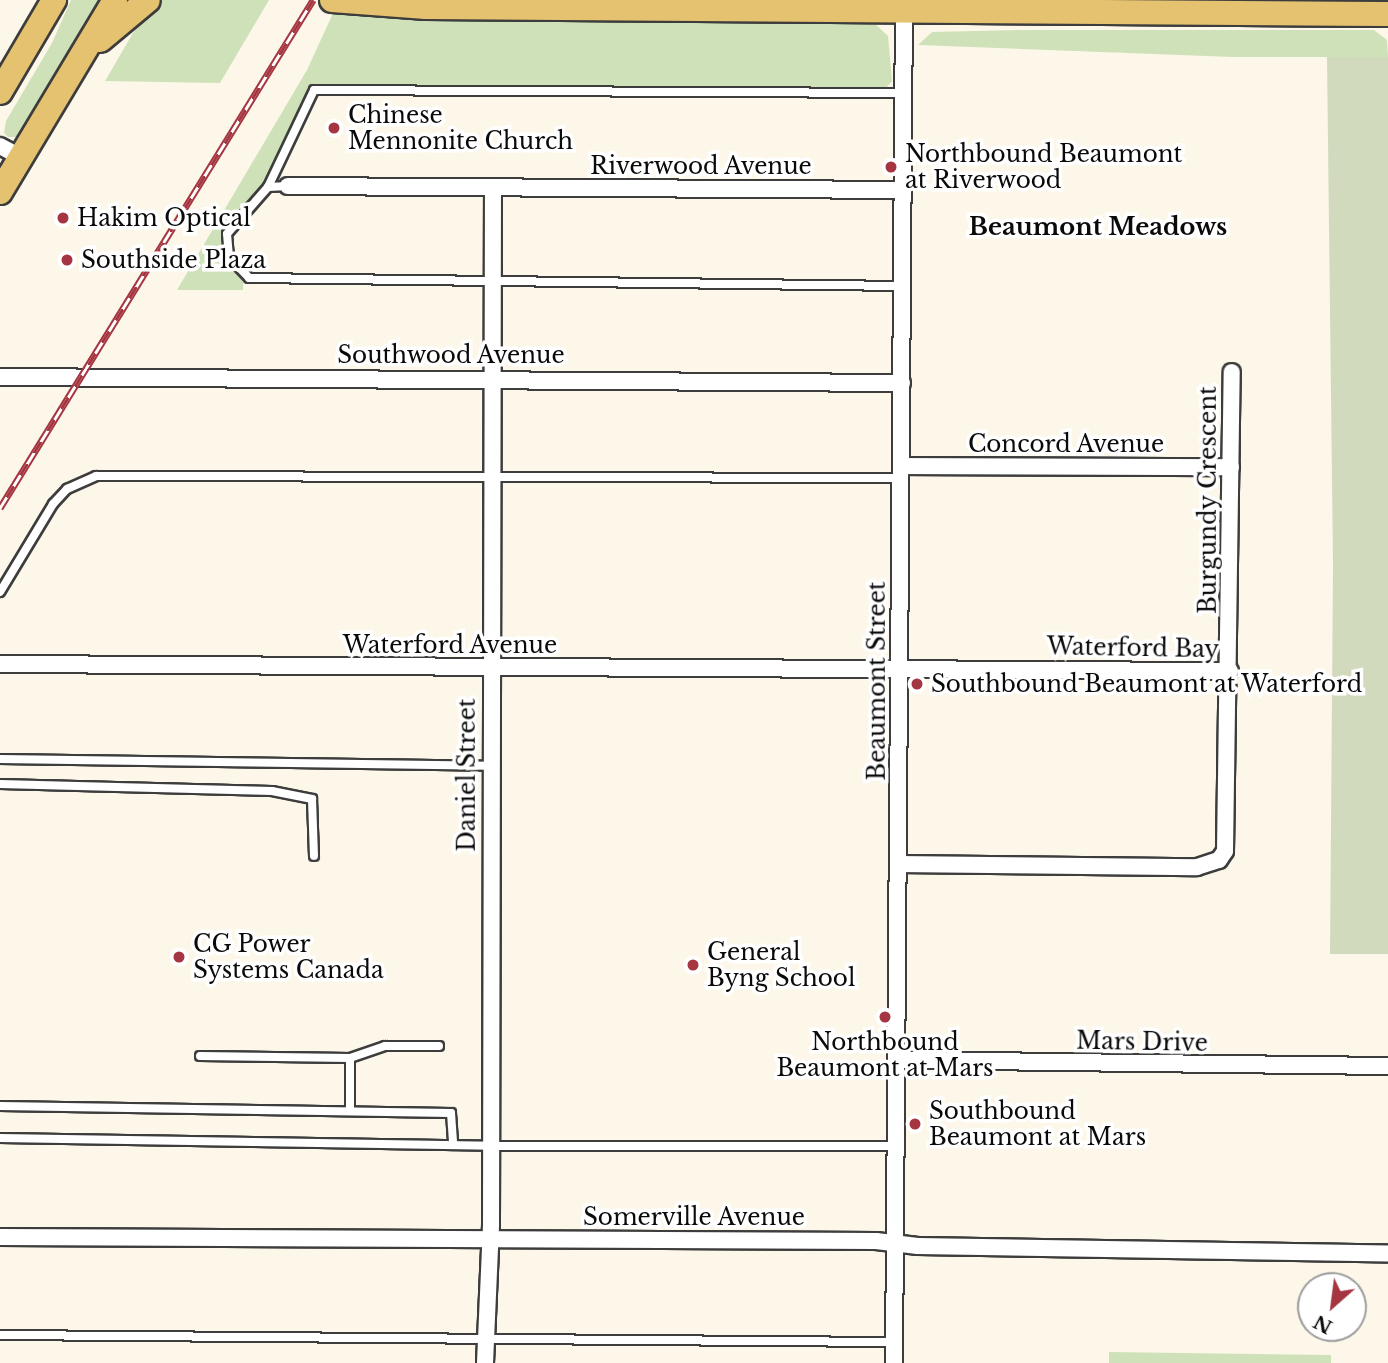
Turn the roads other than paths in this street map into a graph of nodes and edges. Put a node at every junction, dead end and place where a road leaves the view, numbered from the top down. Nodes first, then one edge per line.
1 (54, 0) edge
2 (115, 0) edge
3 (148, 0) edge
4 (332, 0) edge
5 (904, 5) edge
6 (1388, 14) edge
7 (88, 49) junction
8 (0, 92) edge
9 (904, 93) junction
10 (10, 152) edge
11 (288, 186) joint
12 (268, 187) junction
13 (493, 187) junction
14 (903, 190) junction
15 (0, 192) edge
16 (492, 283) junction
17 (902, 286) junction
18 (1232, 372) dead end
19 (0, 377) edge
20 (491, 378) junction
21 (902, 383) junction
22 (1231, 467) junction
23 (901, 472) junction
24 (491, 477) junction
25 (0, 592) edge
26 (0, 664) edge
27 (490, 668) junction
28 (899, 668) junction
29 (1230, 671) junction
30 (0, 759) edge
31 (489, 766) junction
32 (0, 784) edge
33 (314, 856) dead end
34 (898, 864) junction
35 (439, 1046) dead end
36 (200, 1056) dead end
37 (350, 1058) junction
38 (896, 1060) junction
39 (1388, 1066) edge
40 (0, 1106) edge
41 (350, 1110) junction
42 (0, 1138) edge
43 (453, 1145) junction
44 (492, 1146) junction
45 (895, 1146) junction
46 (0, 1237) edge
47 (490, 1238) junction
48 (897, 1244) junction
49 (1388, 1253) edge
50 (0, 1335) edge
51 (486, 1337) junction
52 (894, 1342) junction
53 (485, 1363) edge
54 (894, 1363) edge

1 - 8 main road
2 - 7 main road
3 - 7 main road
4 - 5 main road
5 - 6 main road
5 - 9 street, Beaumont Street
7 - 10 main road
9 - 12 lane
9 - 14 street, Beaumont Street
10 - 15 main road
11 - 12 lane
11 - 13 street, Riverwood Avenue
12 - 16 lane
13 - 14 street, Riverwood Avenue
13 - 16 street, Daniel Street
14 - 17 street, Beaumont Street
16 - 17 lane
16 - 20 street, Daniel Street
17 - 21 street, Beaumont Street
18 - 22 street, Burgundy Crescent
19 - 20 street, Southwood Avenue
20 - 21 street, Southwood Avenue
20 - 24 street, Daniel Street
21 - 23 street, Beaumont Street
22 - 23 street, Concord Avenue
22 - 29 street, Burgundy Crescent
23 - 24 lane
23 - 28 street, Beaumont Street
24 - 25 lane
24 - 27 street, Daniel Street
26 - 27 street, Waterford Avenue
27 - 28 street, Waterford Avenue
27 - 31 street, Daniel Street
28 - 29 street, Waterford Bay
28 - 34 street, Beaumont Street
29 - 34 street, Waterford Bay
30 - 31 lane
31 - 44 street, Daniel Street
32 - 33 lane
34 - 38 street, Beaumont Street
35 - 37 lane
36 - 37 lane
37 - 41 lane
38 - 39 street, Mars Drive
38 - 45 street, Beaumont Street
40 - 41 lane
41 - 43 lane
42 - 43 lane
43 - 44 lane
44 - 45 lane
44 - 47 street, Daniel Street
45 - 48 street, Beaumont Street
46 - 47 street, Somerville Avenue
47 - 48 street, Somerville Avenue
47 - 51 street, Daniel Street
48 - 49 street, Somerville Avenue
48 - 52 street, Beaumont Street
50 - 51 lane
51 - 52 lane
51 - 53 street, Daniel Street
52 - 54 street, Beaumont Street

